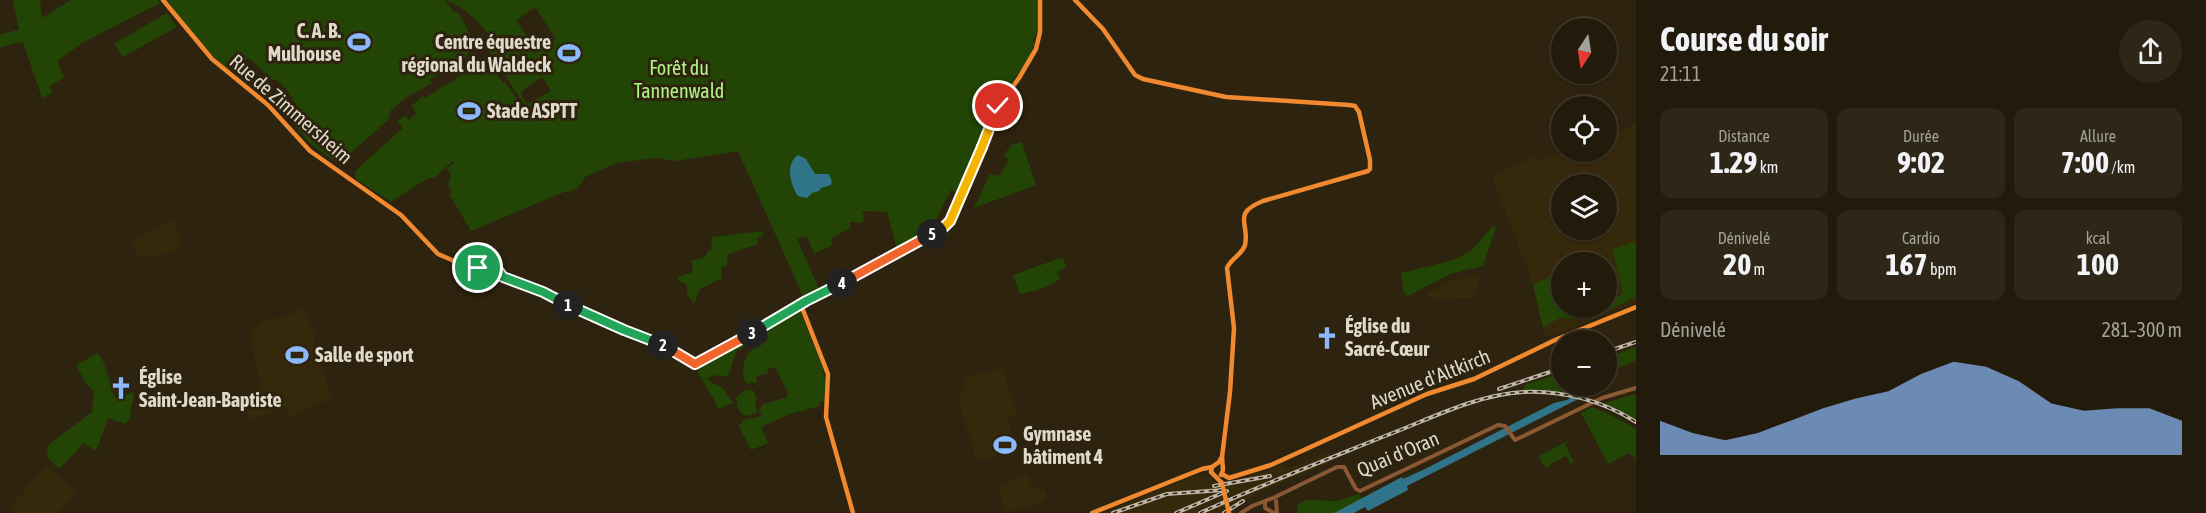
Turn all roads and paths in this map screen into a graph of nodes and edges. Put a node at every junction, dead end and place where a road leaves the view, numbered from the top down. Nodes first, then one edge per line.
1 (163, 0) edge
2 (1040, 0) edge
3 (1074, 0) edge
4 (489, 273) junction
5 (498, 277) junction
6 (801, 305) junction
7 (1636, 307) edge
8 (1636, 388) edge
9 (1218, 471) junction
10 (1234, 476) junction
11 (1224, 484) junction
12 (1274, 500) junction
13 (1265, 504) junction
14 (1275, 511) edge
15 (853, 513) edge
16 (1092, 513) edge
17 (1228, 513) edge
18 (1241, 513) edge

1 - 4 main road, Rue de Zimmersheim
2 - 6 main road
3 - 9 main road
4 - 5 main road
4 - 5 main road
5 - 6 main road
6 - 15 main road
7 - 10 main road, Avenue d'Altkirch
8 - 12 street, Quai d'Oran
9 - 10 main road, Avenue d'Altkirch
9 - 11 main road
9 - 16 main road, Avenue d'Altkirch
10 - 11 main road, Avenue d'Altkirch
11 - 17 main road, bridge
12 - 13 street
12 - 14 street
13 - 14 street
13 - 18 street

